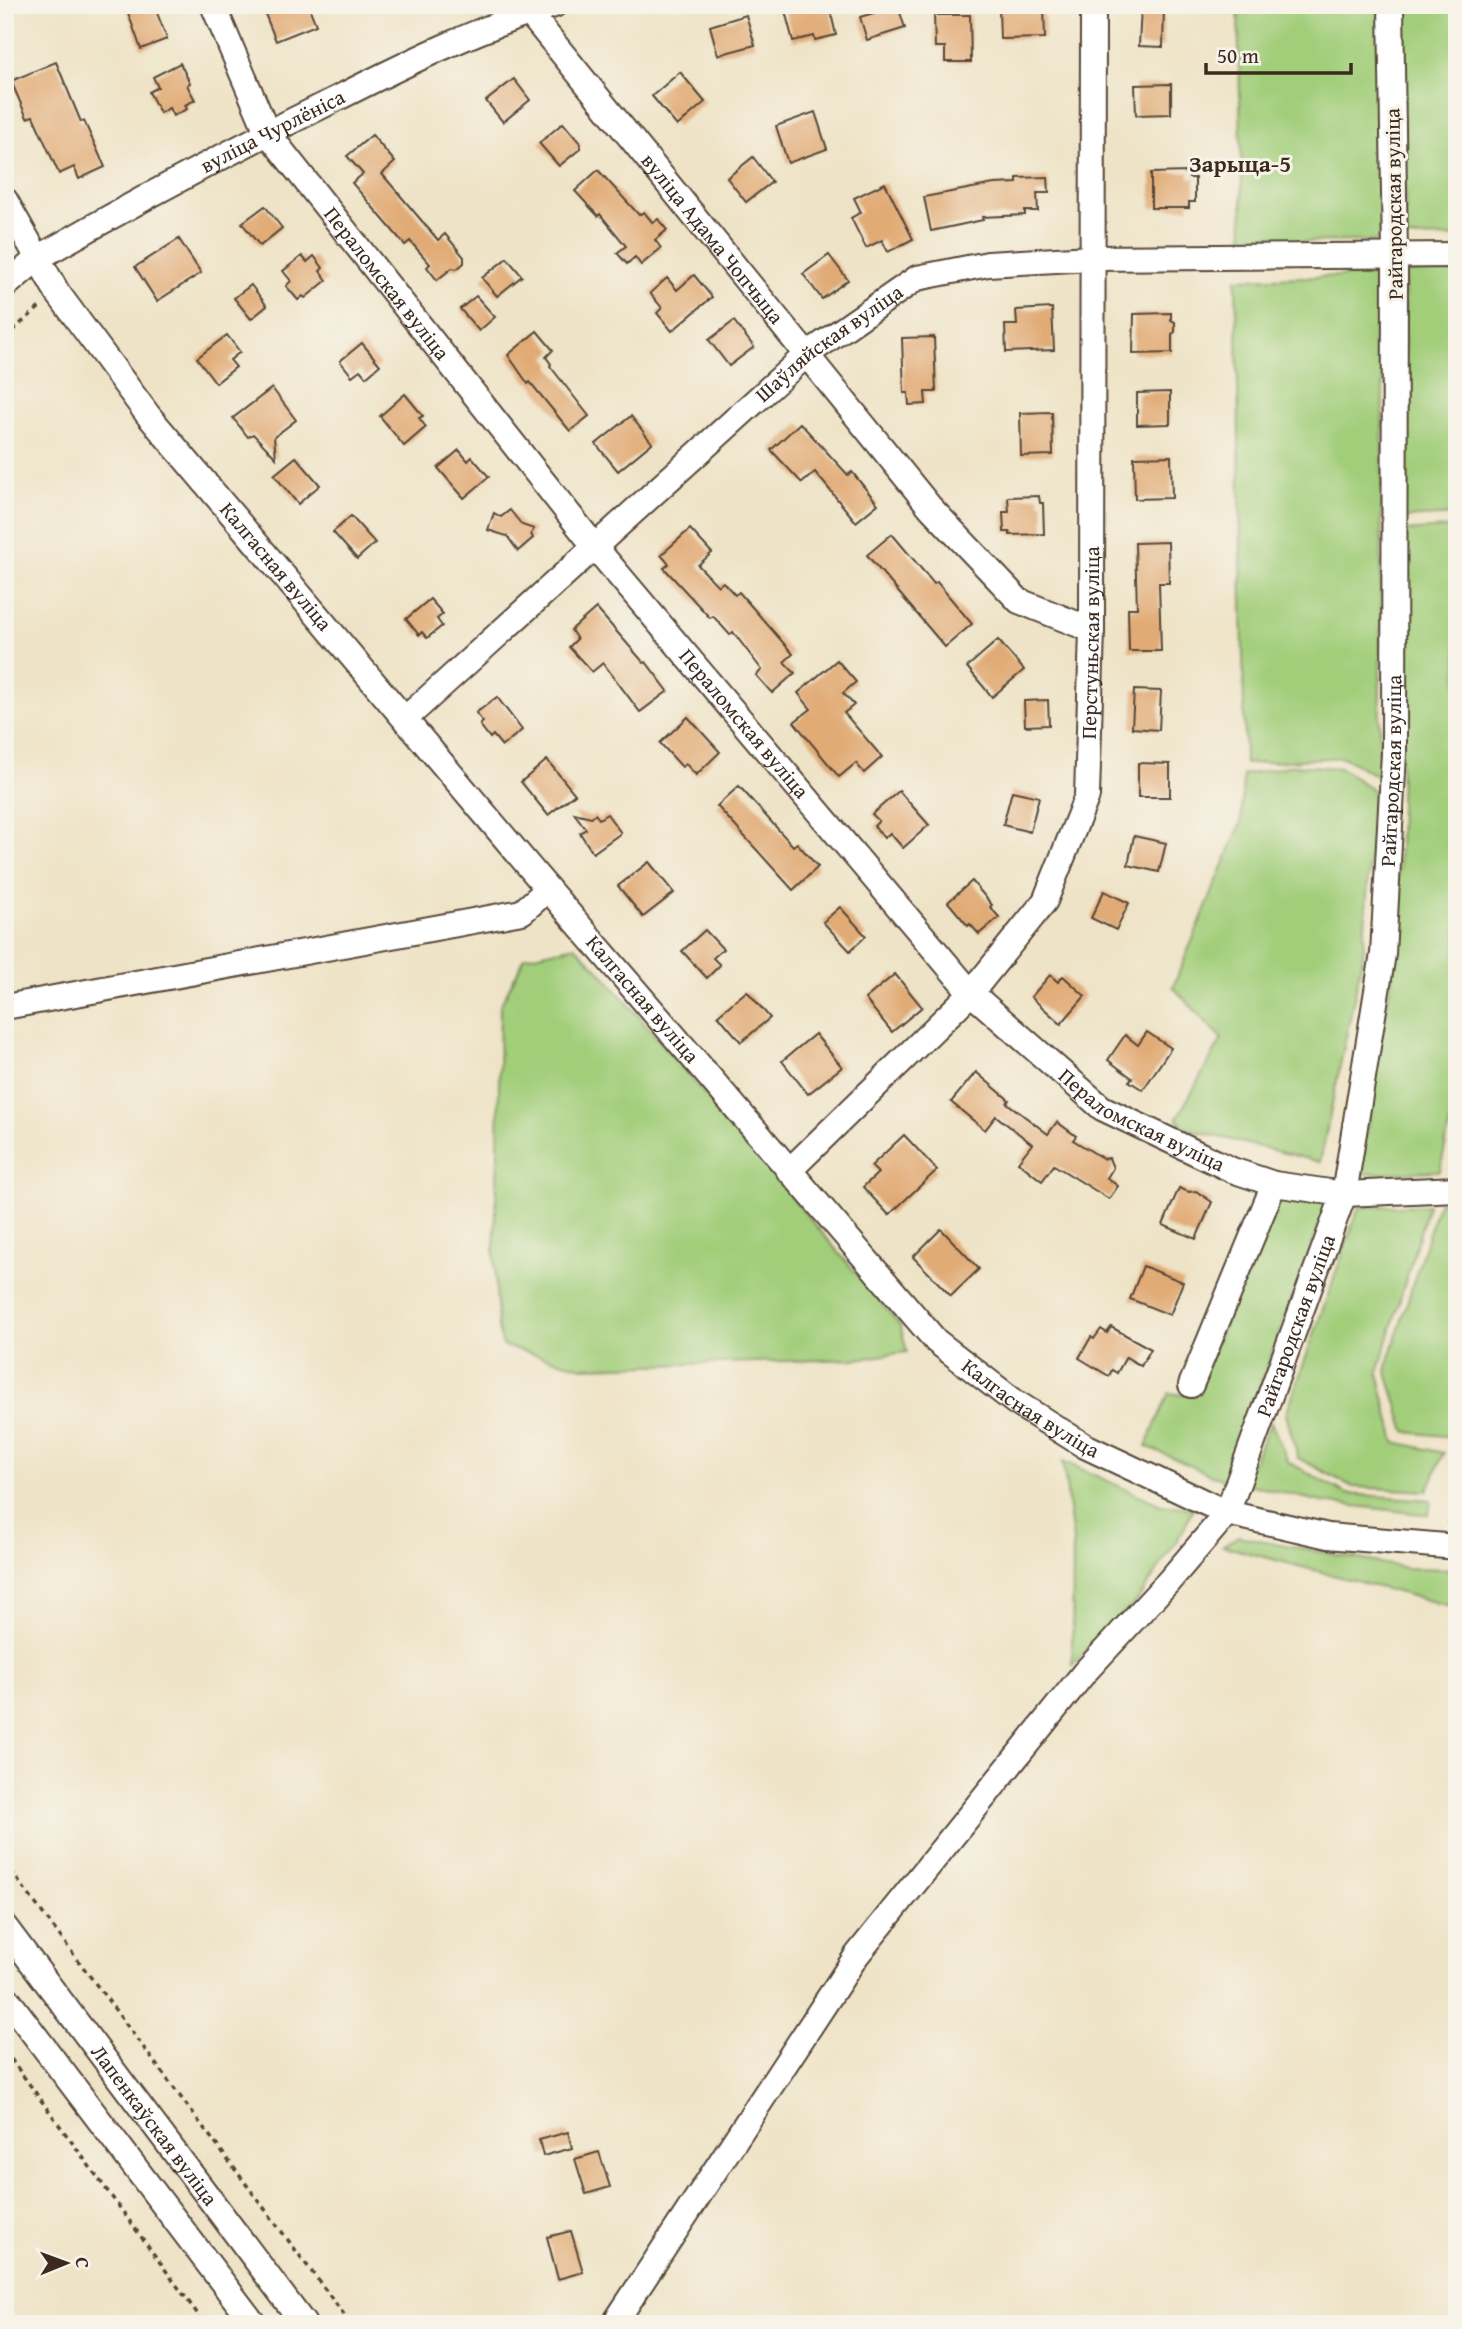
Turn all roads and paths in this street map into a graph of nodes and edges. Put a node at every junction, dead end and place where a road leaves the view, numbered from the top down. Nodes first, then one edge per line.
1 (213, 5) edge
2 (554, 5) edge
3 (1093, 5) edge
4 (1391, 5) edge
5 (525, 9) edge
6 (267, 132) junction
7 (5, 200) edge
8 (1457, 255) edge
9 (1395, 256) junction
10 (38, 258) junction
11 (1091, 258) junction
12 (5, 286) edge
13 (57, 292) junction
14 (5, 337) edge
15 (806, 355) junction
16 (595, 547) junction
17 (1092, 630) junction
18 (405, 719) junction
19 (548, 889) junction
20 (971, 993) junction
21 (5, 1007) edge
22 (789, 1171) junction
23 (1274, 1184) junction
24 (1457, 1189) edge
25 (1344, 1194) junction
26 (1191, 1385) dead end
27 (1457, 1470) edge
28 (1227, 1513) junction
29 (1451, 1547) edge
30 (5, 1863) edge
31 (5, 1927) edge
32 (5, 1996) edge
33 (5, 2051) edge
34 (205, 2324) edge
35 (254, 2324) edge
36 (304, 2324) edge
37 (351, 2324) edge
38 (614, 2324) edge

1 - 6 street, Пераломская вуліца
2 - 5 street, вуліца Чурлёніса
3 - 11 street, Перстуньская вуліца
4 - 9 street, Райгародская вуліца
5 - 6 street, вуліца Чурлёніса
5 - 15 street, вуліца Адама Чопчыца
6 - 10 street, вуліца Чурлёніса
6 - 16 street, Пераломская вуліца
7 - 10 street, Калгасная вуліца
8 - 9 street, Шаўляйская вуліца
9 - 11 street, Шаўляйская вуліца
9 - 25 street, Райгародская вуліца
10 - 12 street, вуліца Чурлёніса
10 - 13 street, Калгасная вуліца
11 - 15 street, Шаўляйская вуліца
11 - 17 street, Перстуньская вуліца
13 - 14 path
13 - 18 street, Калгасная вуліца
15 - 16 street, Шаўляйская вуліца
15 - 17 street, вуліца Адама Чопчыца
16 - 18 street, Шаўляйская вуліца
16 - 20 street, Пераломская вуліца
17 - 20 street, Перстуньская вуліца
18 - 19 street, Калгасная вуліца
19 - 21 street
19 - 22 street, Калгасная вуліца
20 - 22 street, Перстуньская вуліца
20 - 23 street, Пераломская вуліца
22 - 28 street, Калгасная вуліца
23 - 25 street, Пераломская вуліца
23 - 26 street
24 - 25 street, Пераломская вуліца
25 - 28 street, Райгародская вуліца
27 - 29 path
28 - 29 street, Калгасная вуліца
28 - 38 street
30 - 37 path
31 - 36 street, Лапенкаўская вуліца
32 - 35 street, Лапенкаўская вуліца
33 - 34 path

